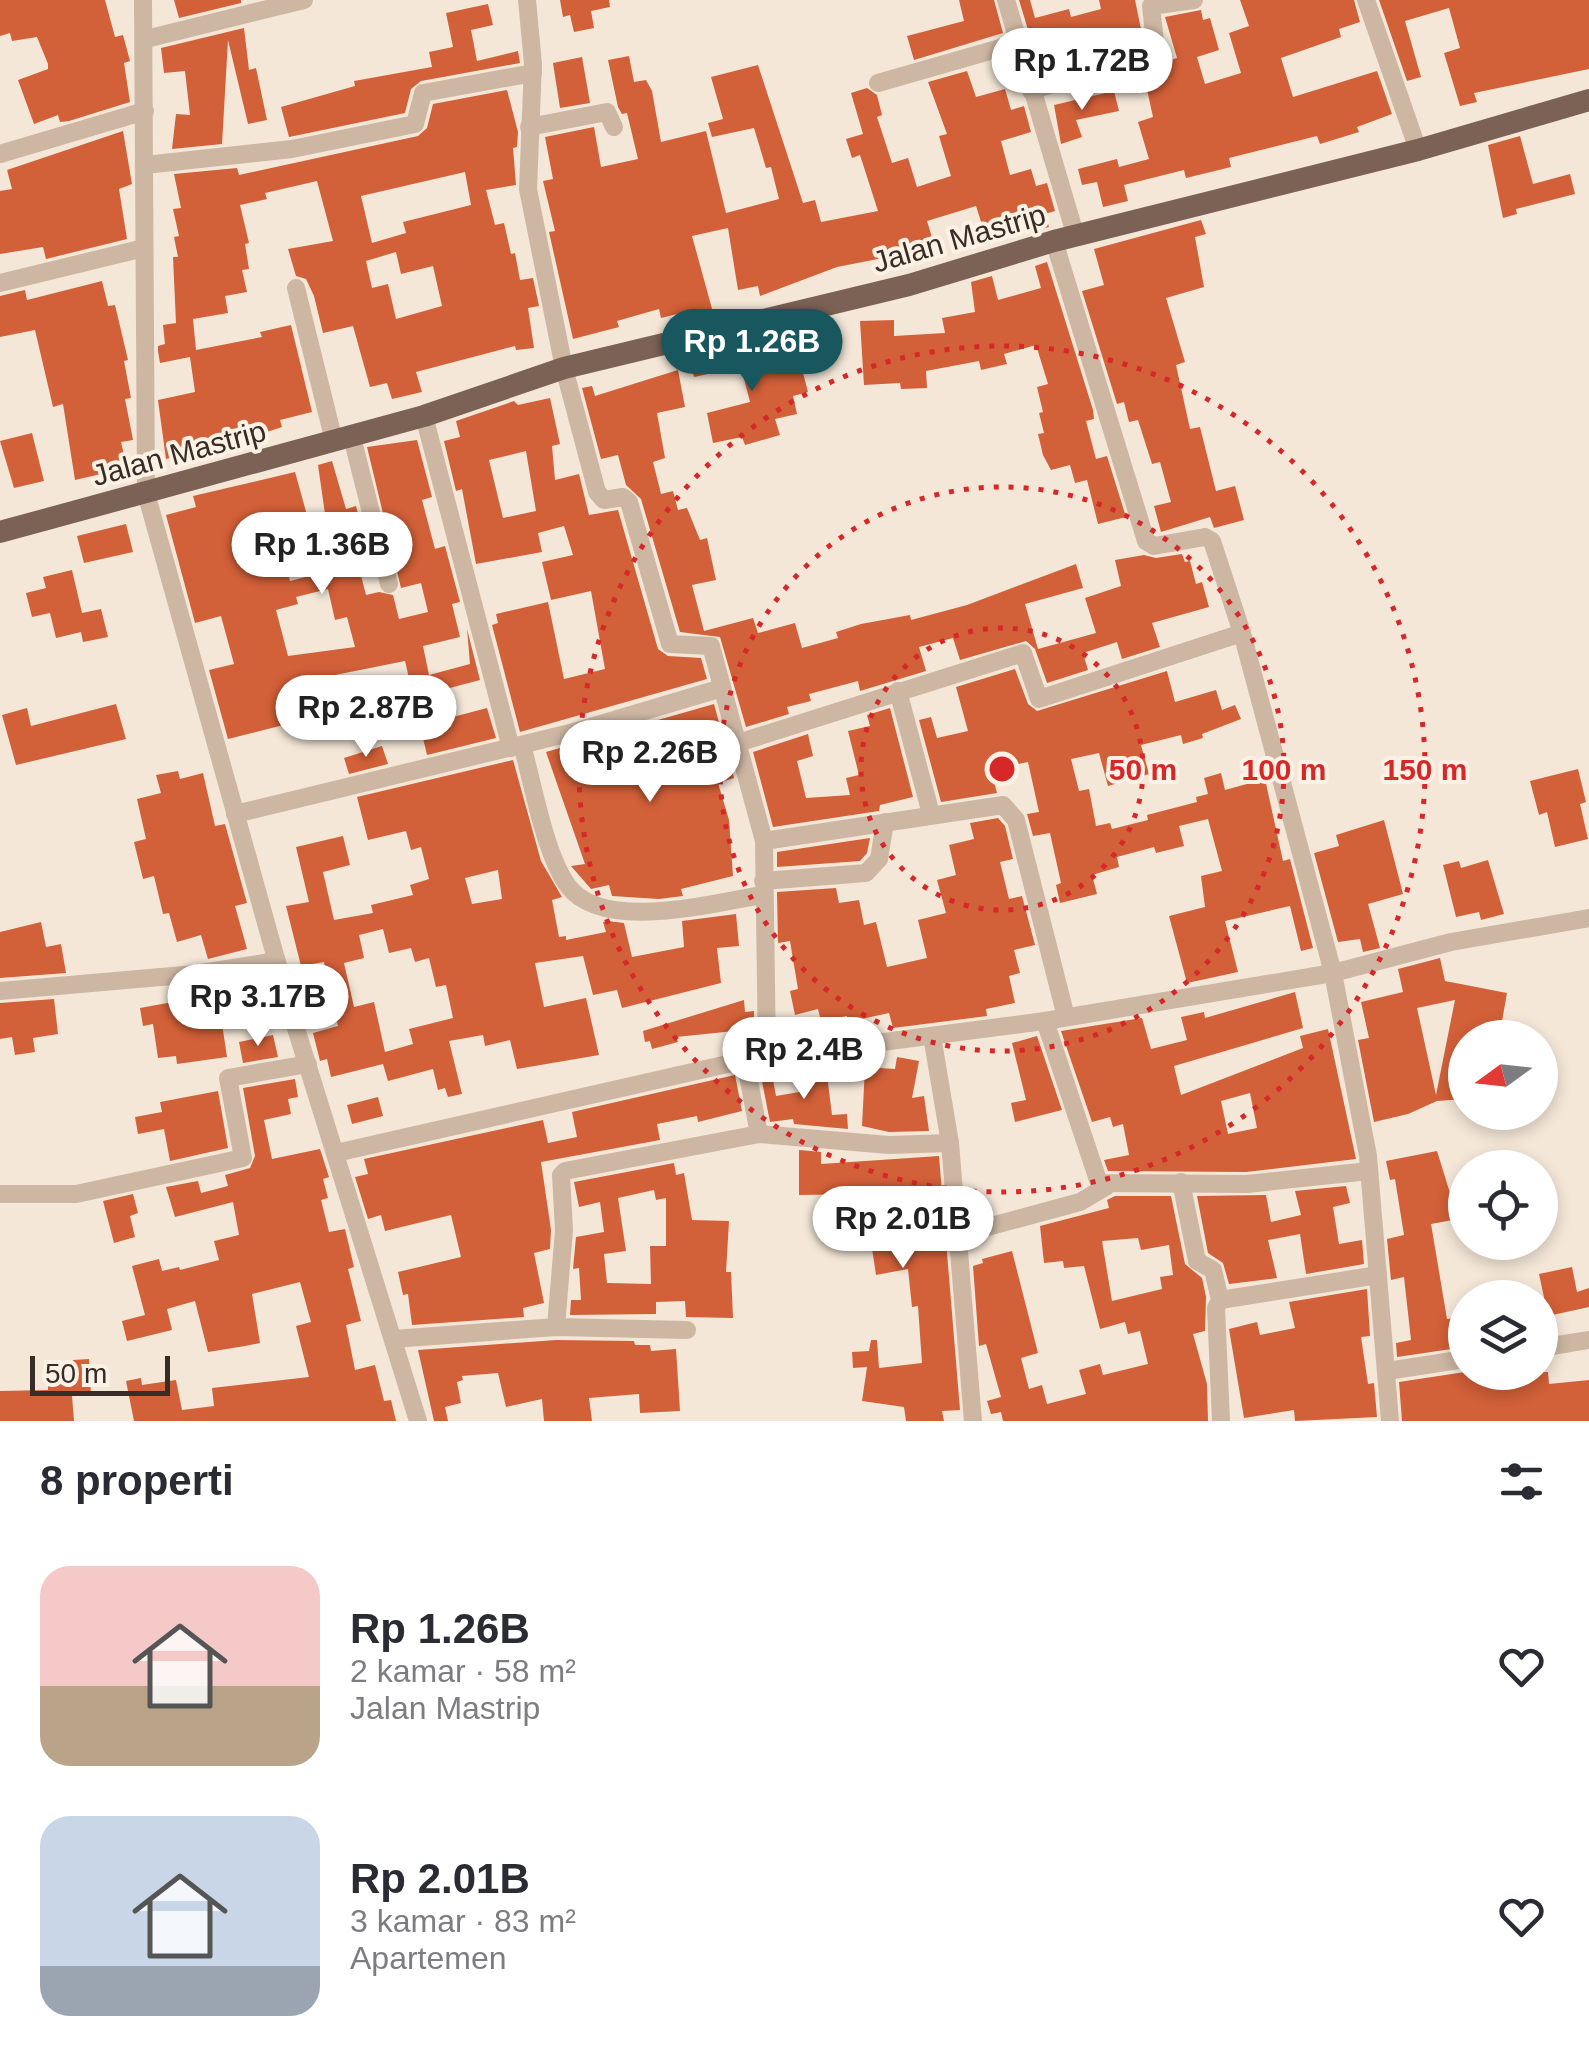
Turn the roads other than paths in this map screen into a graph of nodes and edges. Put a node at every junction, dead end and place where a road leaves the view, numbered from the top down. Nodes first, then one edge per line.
1 (142, 0) edge
2 (304, 0) edge
3 (527, 0) edge
4 (1006, 0) edge
5 (1194, 0) edge
6 (1366, 0) edge
7 (1148, 3) edge
8 (146, 39) junction
9 (1018, 43) junction
10 (533, 73) junction
11 (878, 82) dead end
12 (1031, 91) junction
13 (1589, 100) edge
14 (145, 111) junction
15 (529, 127) junction
16 (614, 128) dead end
17 (1418, 150) junction
18 (0, 154) edge
19 (145, 165) junction
20 (1065, 239) junction
21 (144, 248) junction
22 (0, 284) edge
23 (296, 288) dead end
24 (564, 368) junction
25 (424, 416) junction
26 (343, 439) junction
27 (146, 492) junction
28 (0, 532) edge
29 (389, 584) dead end
30 (1242, 633) junction
31 (722, 688) junction
32 (898, 692) junction
33 (738, 743) junction
34 (516, 747) junction
35 (235, 814) junction
36 (931, 814) junction
37 (884, 822) junction
38 (764, 841) junction
39 (762, 888) junction
40 (1589, 918) edge
41 (277, 961) junction
42 (1333, 973) junction
43 (0, 990) edge
44 (1066, 1017) junction
45 (1046, 1022) junction
46 (932, 1036) junction
47 (767, 1058) junction
48 (745, 1060) junction
49 (308, 1064) junction
50 (759, 1134) junction
51 (950, 1143) junction
52 (336, 1152) junction
53 (1369, 1171) junction
54 (1181, 1182) junction
55 (1107, 1186) junction
56 (0, 1194) edge
57 (958, 1235) junction
58 (1378, 1276) junction
59 (1220, 1300) junction
60 (556, 1327) junction
61 (687, 1330) dead end
62 (393, 1340) junction
63 (1589, 1340) edge
64 (1558, 1345) edge
65 (1448, 1362) edge
66 (1387, 1371) junction
67 (418, 1421) edge
68 (972, 1421) edge
69 (1221, 1421) edge
70 (1390, 1421) edge

1 - 8 street
2 - 8 street
3 - 10 street
4 - 9 street
5 - 7 street
6 - 17 street
7 - 12 street
8 - 14 street
9 - 11 street
9 - 12 street
10 - 15 street
10 - 19 street
12 - 20 street
13 - 17 main road, Jalan Mastrip
14 - 18 street
14 - 19 street
15 - 16 street
15 - 24 street
17 - 20 main road, Jalan Mastrip
19 - 21 street
20 - 24 main road, Jalan Mastrip
20 - 30 street
21 - 22 street
21 - 27 street
23 - 26 street
24 - 25 main road, Jalan Mastrip
24 - 31 street
25 - 26 main road, Jalan Mastrip
25 - 34 street
26 - 27 main road, Jalan Mastrip
26 - 29 street
27 - 28 main road, Jalan Mastrip
27 - 35 street
30 - 32 street
30 - 42 street
31 - 33 street
31 - 34 street
32 - 33 street
32 - 36 street
33 - 38 street
34 - 35 street
34 - 39 street
35 - 41 street
36 - 37 street
36 - 44 street
37 - 38 street
37 - 39 street
38 - 39 street
39 - 47 street
40 - 42 street
41 - 43 street
41 - 49 street
42 - 44 street
42 - 53 street
44 - 45 street
45 - 46 street
45 - 55 street
46 - 47 street
46 - 51 street
47 - 48 street
48 - 50 street
48 - 52 street
49 - 52 street
49 - 56 street
50 - 51 street
50 - 60 street
51 - 57 street
52 - 62 street
53 - 54 street
53 - 58 street
54 - 55 street
54 - 59 street
55 - 57 street
57 - 68 street
58 - 59 street
58 - 66 street
59 - 69 street
60 - 61 street
60 - 62 street
62 - 67 street
63 - 64 street
65 - 66 street
66 - 70 street

